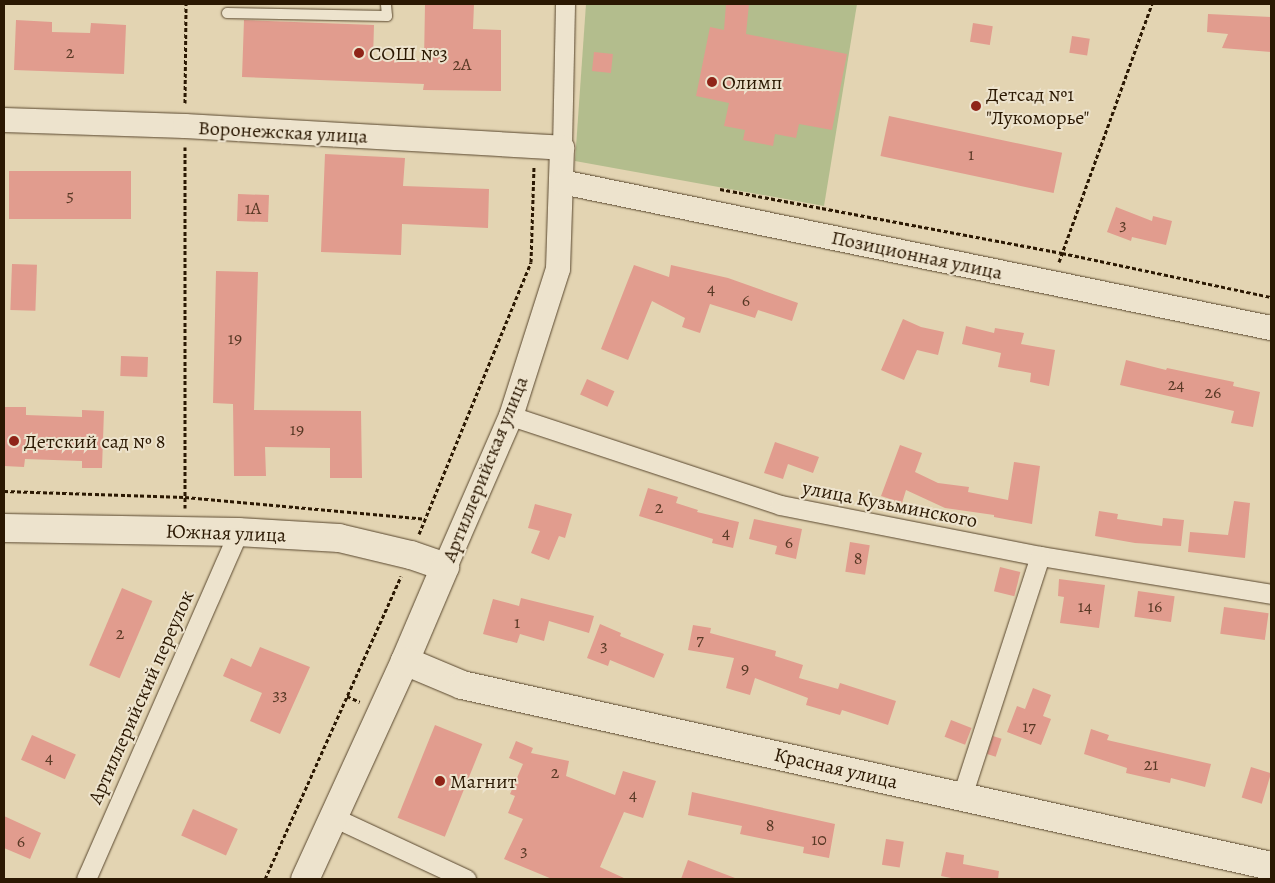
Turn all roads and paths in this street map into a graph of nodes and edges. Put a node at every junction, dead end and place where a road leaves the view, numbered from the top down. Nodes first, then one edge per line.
1 (186, 4) edge
2 (386, 4) edge
3 (565, 4) edge
4 (1152, 4) edge
5 (228, 13) dead end
6 (4, 120) edge
7 (185, 126) junction
8 (535, 146) junction
9 (562, 148) junction
10 (562, 182) junction
11 (719, 189) dead end
12 (1062, 253) junction
13 (1051, 283) junction
14 (1271, 297) edge
15 (1271, 328) edge
16 (511, 416) junction
17 (4, 491) edge
18 (185, 497) junction
19 (425, 519) junction
20 (4, 528) edge
21 (185, 531) junction
22 (238, 532) junction
23 (411, 554) junction
24 (1040, 556) junction
25 (445, 567) junction
26 (1271, 594) edge
27 (405, 661) junction
28 (962, 796) junction
29 (333, 817) junction
30 (1271, 866) edge
31 (86, 879) edge
32 (265, 879) edge
33 (305, 879) edge
34 (466, 879) edge

1 - 7 path
2 - 5 lane
3 - 9 street, Артиллерийская улица
4 - 12 path
6 - 7 street, Воронежская улица
7 - 8 street, Воронежская улица
7 - 18 path
8 - 9 street, Воронежская улица
8 - 19 path
9 - 10 street, Артиллерийская улица
10 - 13 street, Позиционная улица
10 - 16 street, Артиллерийская улица
11 - 12 path
12 - 13 path
12 - 14 path
13 - 15 street, Позиционная улица
16 - 24 street, улица Кузьминского
16 - 25 street, Артиллерийская улица
17 - 18 path
18 - 19 path
18 - 21 path
19 - 23 path
20 - 21 main road, Южная улица
21 - 22 main road, Южная улица
22 - 23 main road, Южная улица
22 - 31 street, Артиллерийский переулок
23 - 25 main road, Южная улица
23 - 32 path
24 - 26 street, улица Кузьминского
24 - 28 street
25 - 27 main road, Артиллерийская улица
27 - 28 main road, Красная улица
27 - 29 main road, Артиллерийская улица
28 - 30 main road, Красная улица
29 - 33 main road, Артиллерийская улица
29 - 34 street

